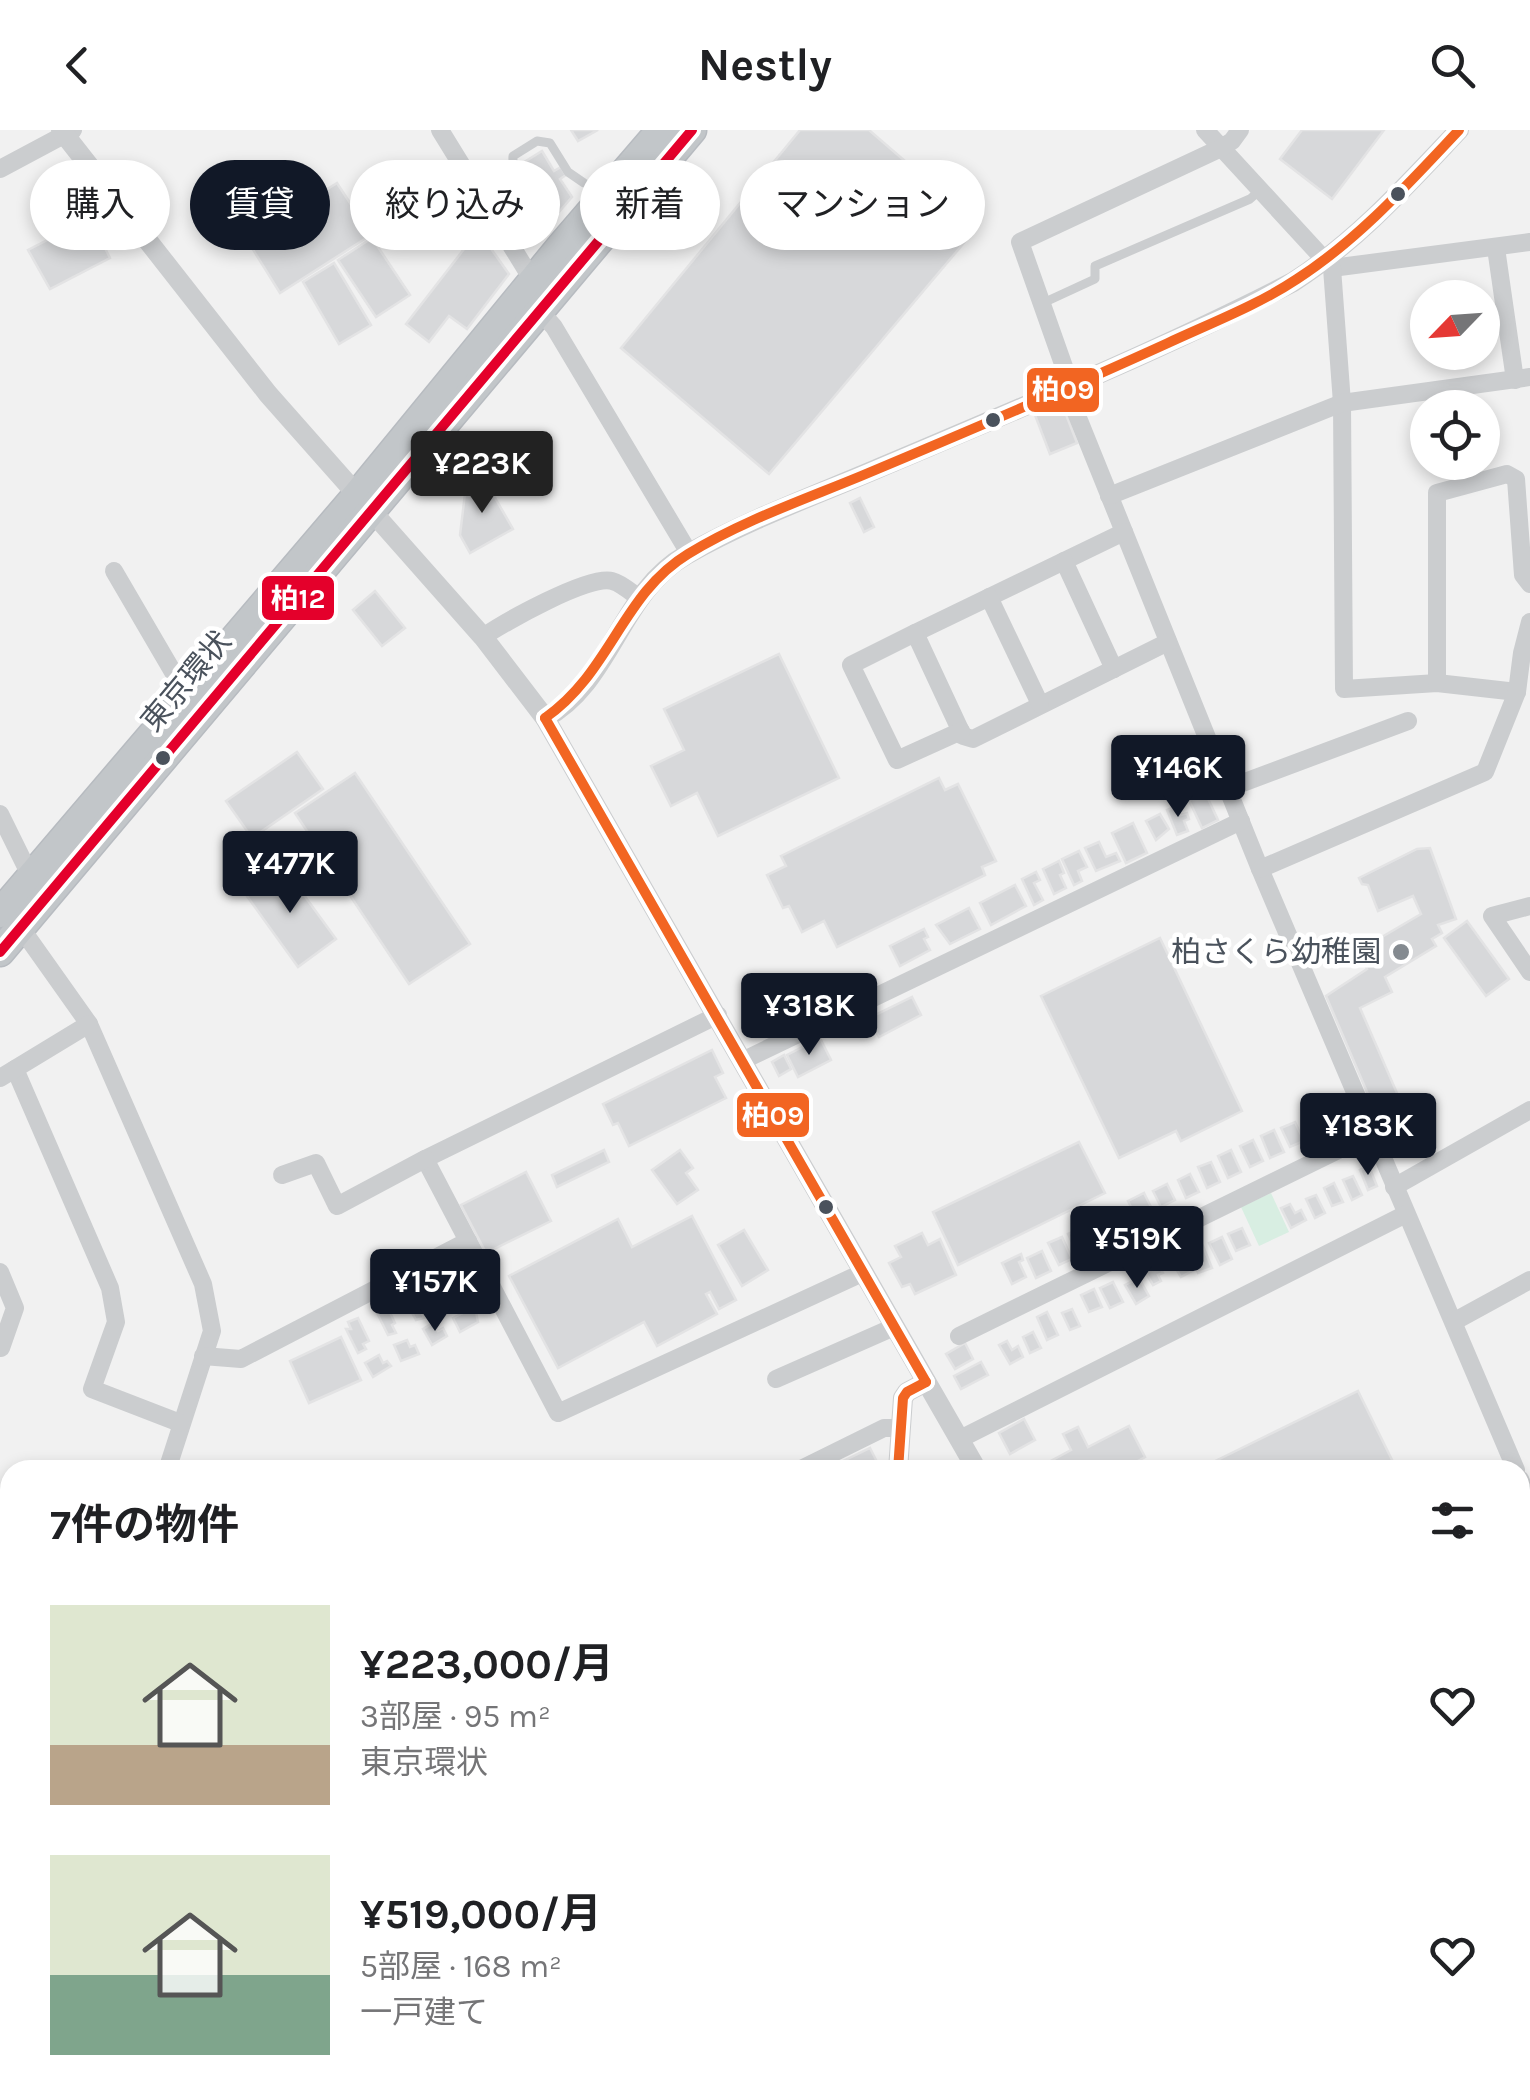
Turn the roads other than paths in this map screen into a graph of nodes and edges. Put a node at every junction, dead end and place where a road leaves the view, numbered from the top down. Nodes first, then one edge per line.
1 (440, 130) edge
2 (661, 130) edge
3 (692, 130) edge
4 (1205, 130) edge
5 (1240, 130) edge
6 (1459, 130) edge
7 (66, 132) edge
8 (1221, 148) junction
9 (513, 160) edge
10 (0, 169) edge
11 (580, 180) edge
12 (1259, 190) junction
13 (1530, 242) edge
14 (1496, 248) junction
15 (1329, 265) junction
16 (533, 280) junction
17 (1042, 303) junction
18 (539, 310) junction
19 (1523, 378) edge
20 (1066, 388) junction
21 (1342, 402) junction
22 (1109, 496) junction
23 (364, 503) junction
24 (1124, 532) junction
25 (689, 553) junction
26 (1064, 561) junction
27 (114, 571) dead end
28 (1530, 584) edge
29 (989, 597) junction
30 (639, 598) junction
31 (1530, 622) edge
32 (915, 633) junction
33 (482, 637) junction
34 (1168, 642) junction
35 (1114, 668) junction
36 (1437, 683) junction
37 (1517, 692) junction
38 (199, 696) junction
39 (1040, 704) junction
40 (545, 718) junction
41 (1408, 721) dead end
42 (961, 731) junction
43 (1229, 788) junction
44 (0, 814) edge
45 (1241, 822) junction
46 (1260, 869) junction
47 (31, 876) junction
48 (1530, 906) edge
49 (7, 912) edge
50 (0, 952) edge
51 (1530, 972) edge
52 (718, 1015) junction
53 (89, 1024) junction
54 (744, 1060) junction
55 (7, 1073) edge
56 (1530, 1110) edge
57 (1371, 1134) junction
58 (425, 1159) junction
59 (282, 1175) dead end
60 (1394, 1187) junction
61 (1414, 1222) junction
62 (468, 1241) junction
63 (0, 1272) edge
64 (862, 1274) junction
65 (1530, 1280) edge
66 (1455, 1320) junction
67 (894, 1327) junction
68 (960, 1336) dead end
69 (1, 1348) edge
70 (203, 1356) junction
71 (776, 1380) dead end
72 (926, 1382) junction
73 (180, 1423) junction
74 (901, 1428) junction
75 (960, 1439) junction
76 (170, 1460) edge
77 (819, 1460) edge
78 (899, 1460) edge
79 (972, 1460) edge
80 (1512, 1460) edge

1 - 16 street
2 - 16 highway, 東京環状
3 - 18 highway, 東京環状
4 - 8 street
5 - 8 street
6 - 15 street
7 - 10 street
7 - 23 street
8 - 12 street
8 - 17 street
9 - 11 lane
12 - 15 street
12 - 17 lane
13 - 14 street
14 - 15 street
14 - 19 street
15 - 20 street
15 - 21 street
16 - 23 highway, 東京環状
17 - 20 street
18 - 23 highway, 東京環状
18 - 25 street
19 - 21 street
20 - 22 street
20 - 25 street
21 - 22 street
21 - 36 street
22 - 24 street
23 - 33 street
23 - 38 highway, 東京環状
24 - 26 street
24 - 34 street
25 - 30 street
26 - 29 street
26 - 35 street
27 - 38 street
28 - 36 street
29 - 32 street
29 - 39 street
30 - 33 street
30 - 40 street
31 - 37 street
32 - 42 street
32 - 42 street
33 - 40 street
34 - 35 street
34 - 43 street
35 - 39 street
36 - 37 street
37 - 46 street
38 - 47 highway, 東京環状
38 - 49 highway, 東京環状
39 - 42 street
40 - 52 street
41 - 43 street
43 - 45 street
44 - 47 street
45 - 46 street
45 - 54 street
46 - 57 street
47 - 49 highway, 東京環状
48 - 51 street
49 - 50 highway, 東京環状
49 - 53 street
52 - 54 street
52 - 58 street
53 - 55 street
53 - 70 street
54 - 64 street
55 - 73 street
56 - 60 street
57 - 60 street
57 - 68 street
58 - 59 street
58 - 62 street
60 - 61 street
61 - 66 street
61 - 75 street
62 - 64 street
62 - 70 street
63 - 69 street
64 - 67 street
65 - 66 street
66 - 80 street
67 - 71 street
67 - 72 street
70 - 73 street
72 - 74 street
72 - 75 street
73 - 76 street
74 - 77 street
74 - 78 street
75 - 79 street

